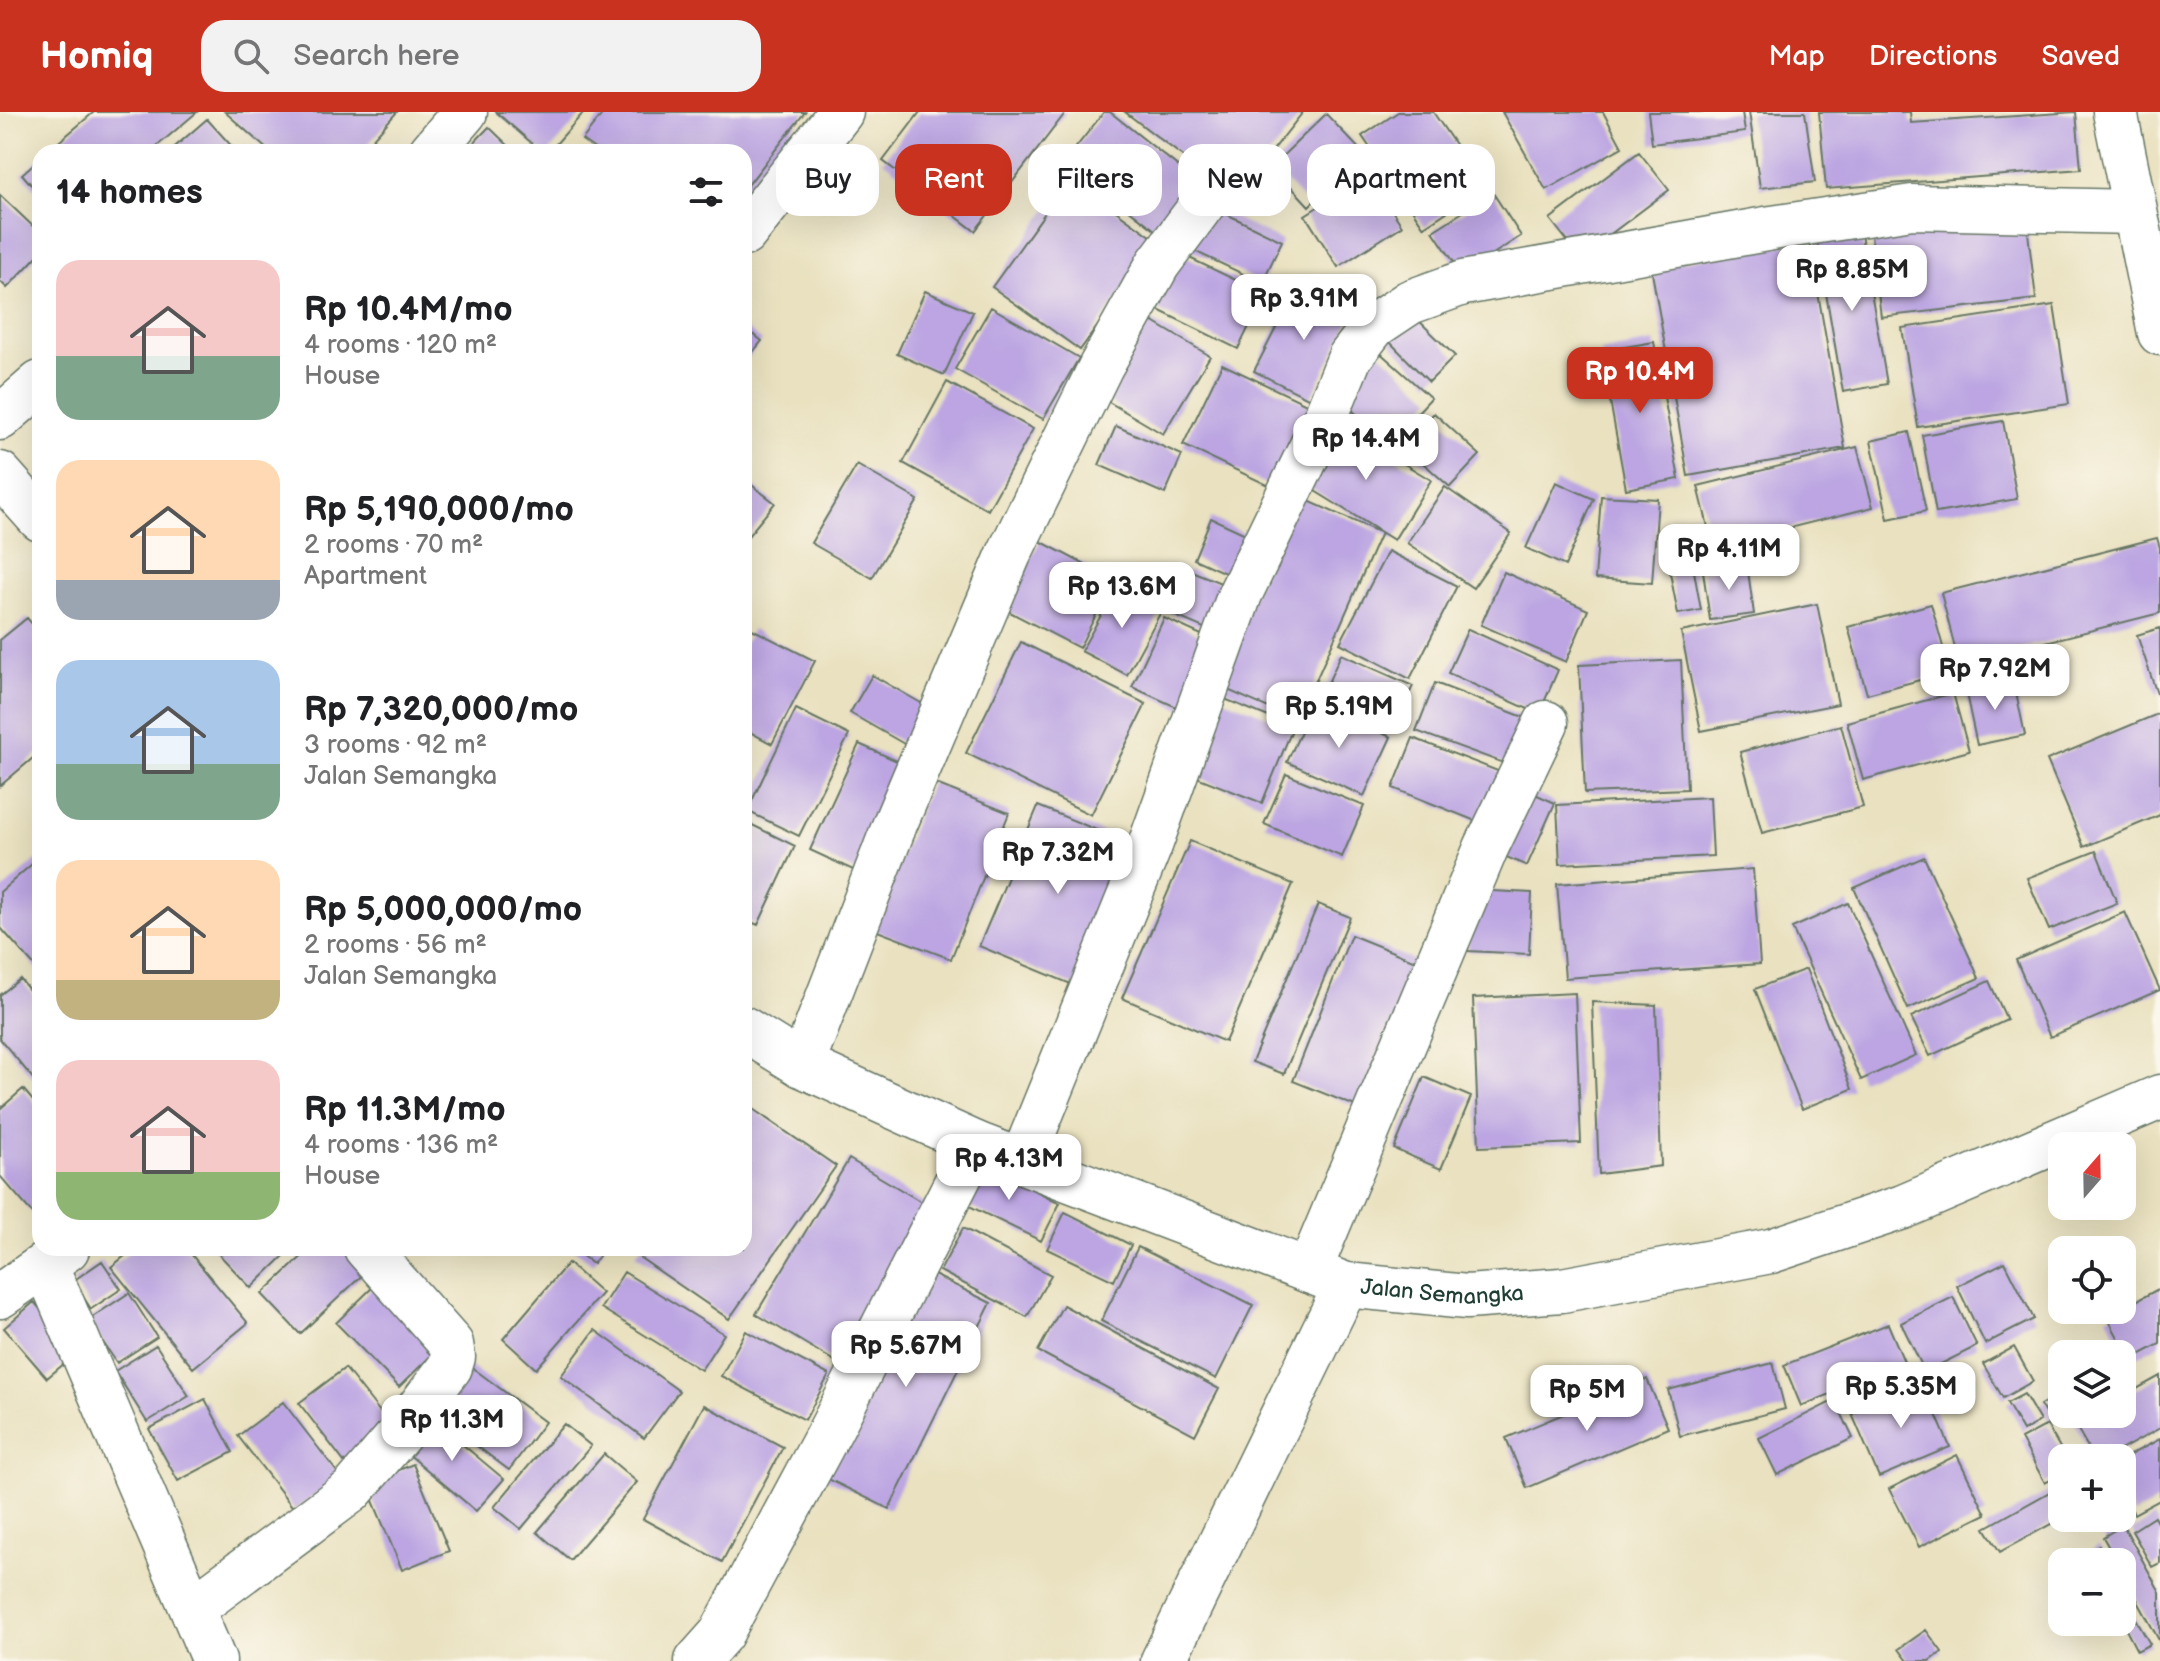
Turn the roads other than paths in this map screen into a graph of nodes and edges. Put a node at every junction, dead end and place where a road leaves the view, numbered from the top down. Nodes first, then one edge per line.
1 (465, 112) edge
2 (841, 112) edge
3 (2115, 112) edge
4 (438, 144) edge
5 (2134, 212) junction
6 (1194, 216) edge
7 (752, 224) edge
8 (2160, 333) edge
9 (32, 390) edge
10 (0, 418) edge
11 (0, 474) edge
12 (32, 510) edge
13 (1546, 723) dead end
14 (752, 1034) edge
15 (802, 1065) junction
16 (2160, 1097) edge
17 (976, 1144) junction
18 (1022, 1161) junction
19 (373, 1256) edge
20 (58, 1257) edge
21 (1327, 1278) junction
22 (0, 1296) edge
23 (192, 1609) junction
24 (214, 1661) edge
25 (697, 1661) edge
26 (1163, 1661) edge

1 - 4 street
2 - 7 street
3 - 5 street
5 - 8 street
5 - 18 street
6 - 15 street
9 - 10 street
11 - 12 street
13 - 21 street
14 - 15 street, Jalan Semangka
15 - 17 street, Jalan Semangka
16 - 21 street, Jalan Semangka
17 - 18 street, Jalan Semangka
17 - 25 street
18 - 21 street, Jalan Semangka
19 - 23 street
20 - 22 street
20 - 23 street
21 - 26 street
23 - 24 street

